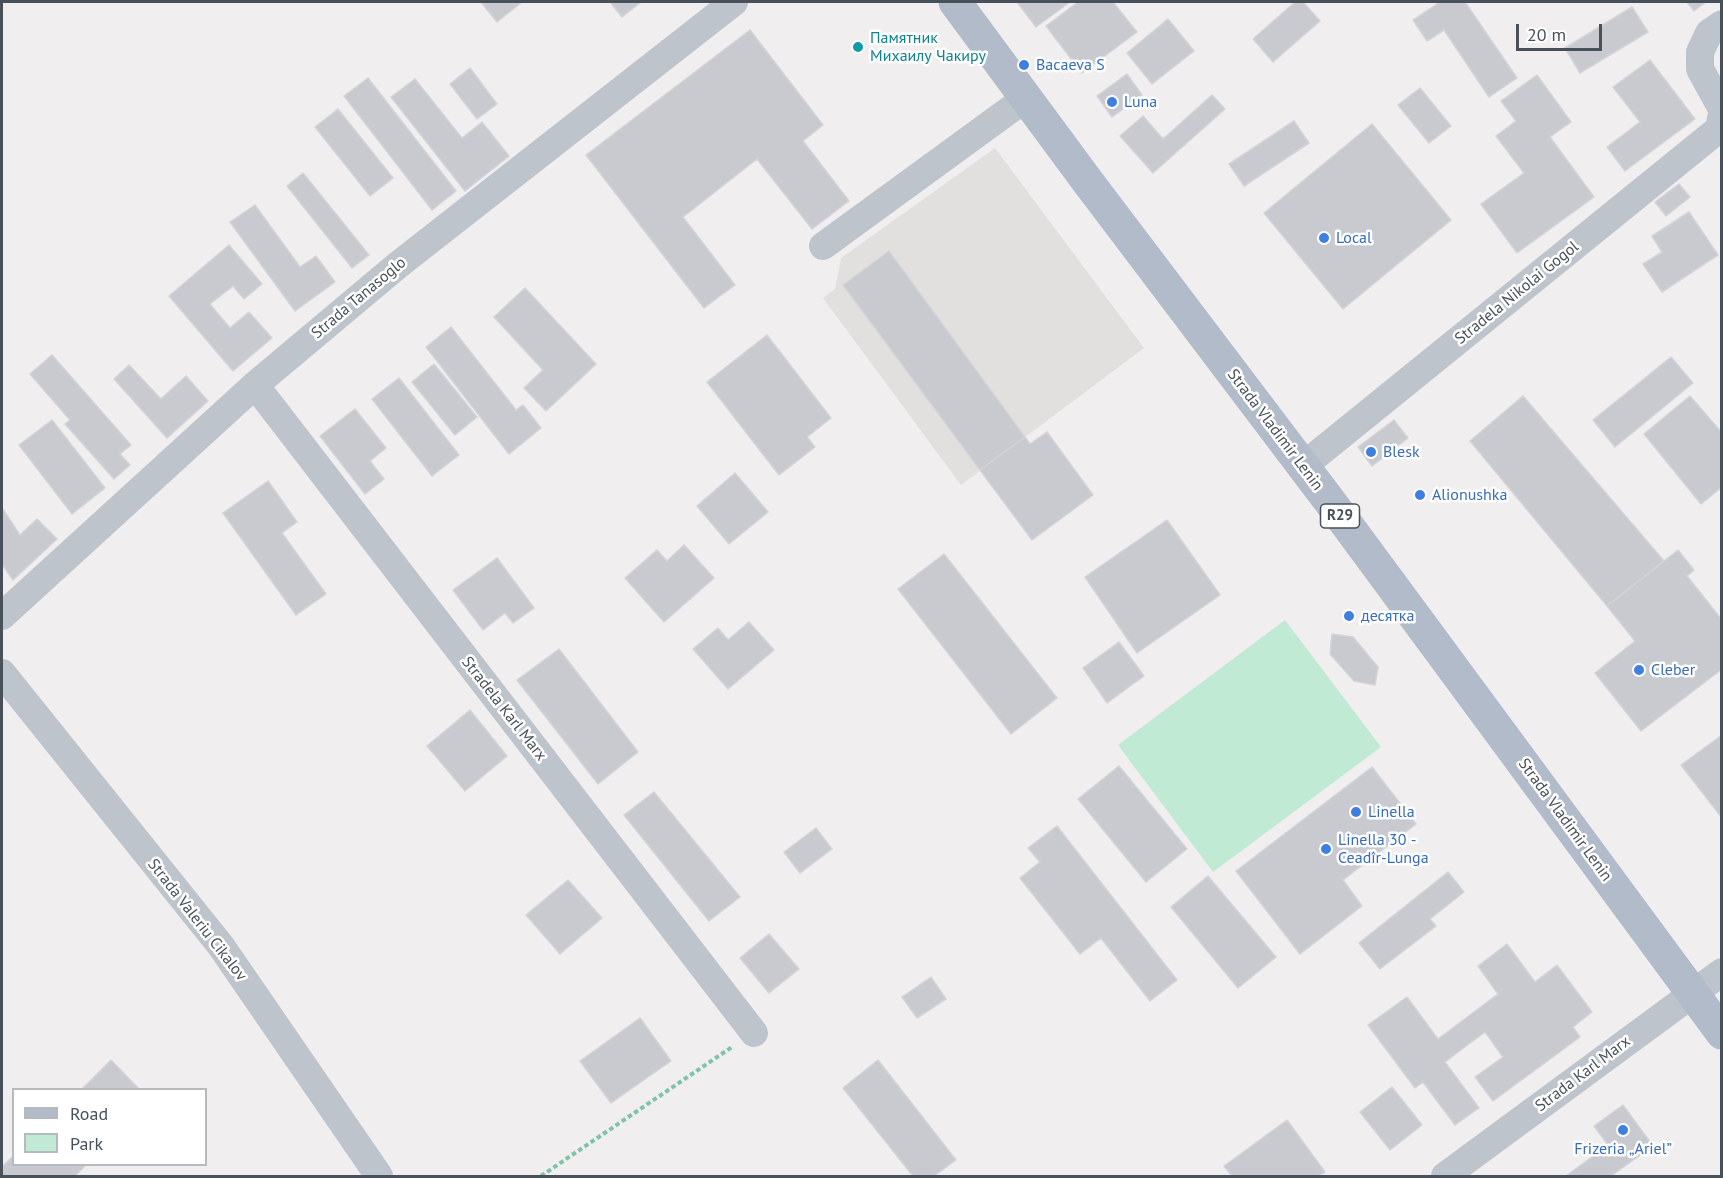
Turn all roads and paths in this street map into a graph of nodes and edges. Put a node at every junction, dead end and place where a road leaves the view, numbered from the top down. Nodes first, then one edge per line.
1 (734, 2) edge
2 (955, 2) edge
3 (1722, 24) edge
4 (1026, 98) junction
5 (1722, 111) edge
6 (823, 246) dead end
7 (255, 385) junction
8 (1303, 466) junction
9 (2, 616) edge
10 (2, 673) edge
11 (1722, 972) edge
12 (1692, 993) junction
13 (754, 1033) joint
14 (1722, 1033) edge
15 (380, 1176) edge
16 (541, 1176) edge
17 (1445, 1176) edge

1 - 7 street, Strada Tanasoglo
2 - 4 main road, Strada Vladimir Lenin / R29
3 - 5 street, Stradela Nikolai Gogol
4 - 6 street
4 - 8 main road, Strada Vladimir Lenin / R29
5 - 8 street, Stradela Nikolai Gogol
7 - 9 street, Strada Tanasoglo
7 - 13 street, Stradela Karl Marx
8 - 12 main road, Strada Vladimir Lenin / R29
10 - 15 street, Strada Valeriu Cikalov
11 - 12 street, Strada Karl Marx
12 - 14 main road, Strada Vladimir Lenin / R29
12 - 17 street, Strada Karl Marx
13 - 16 path

